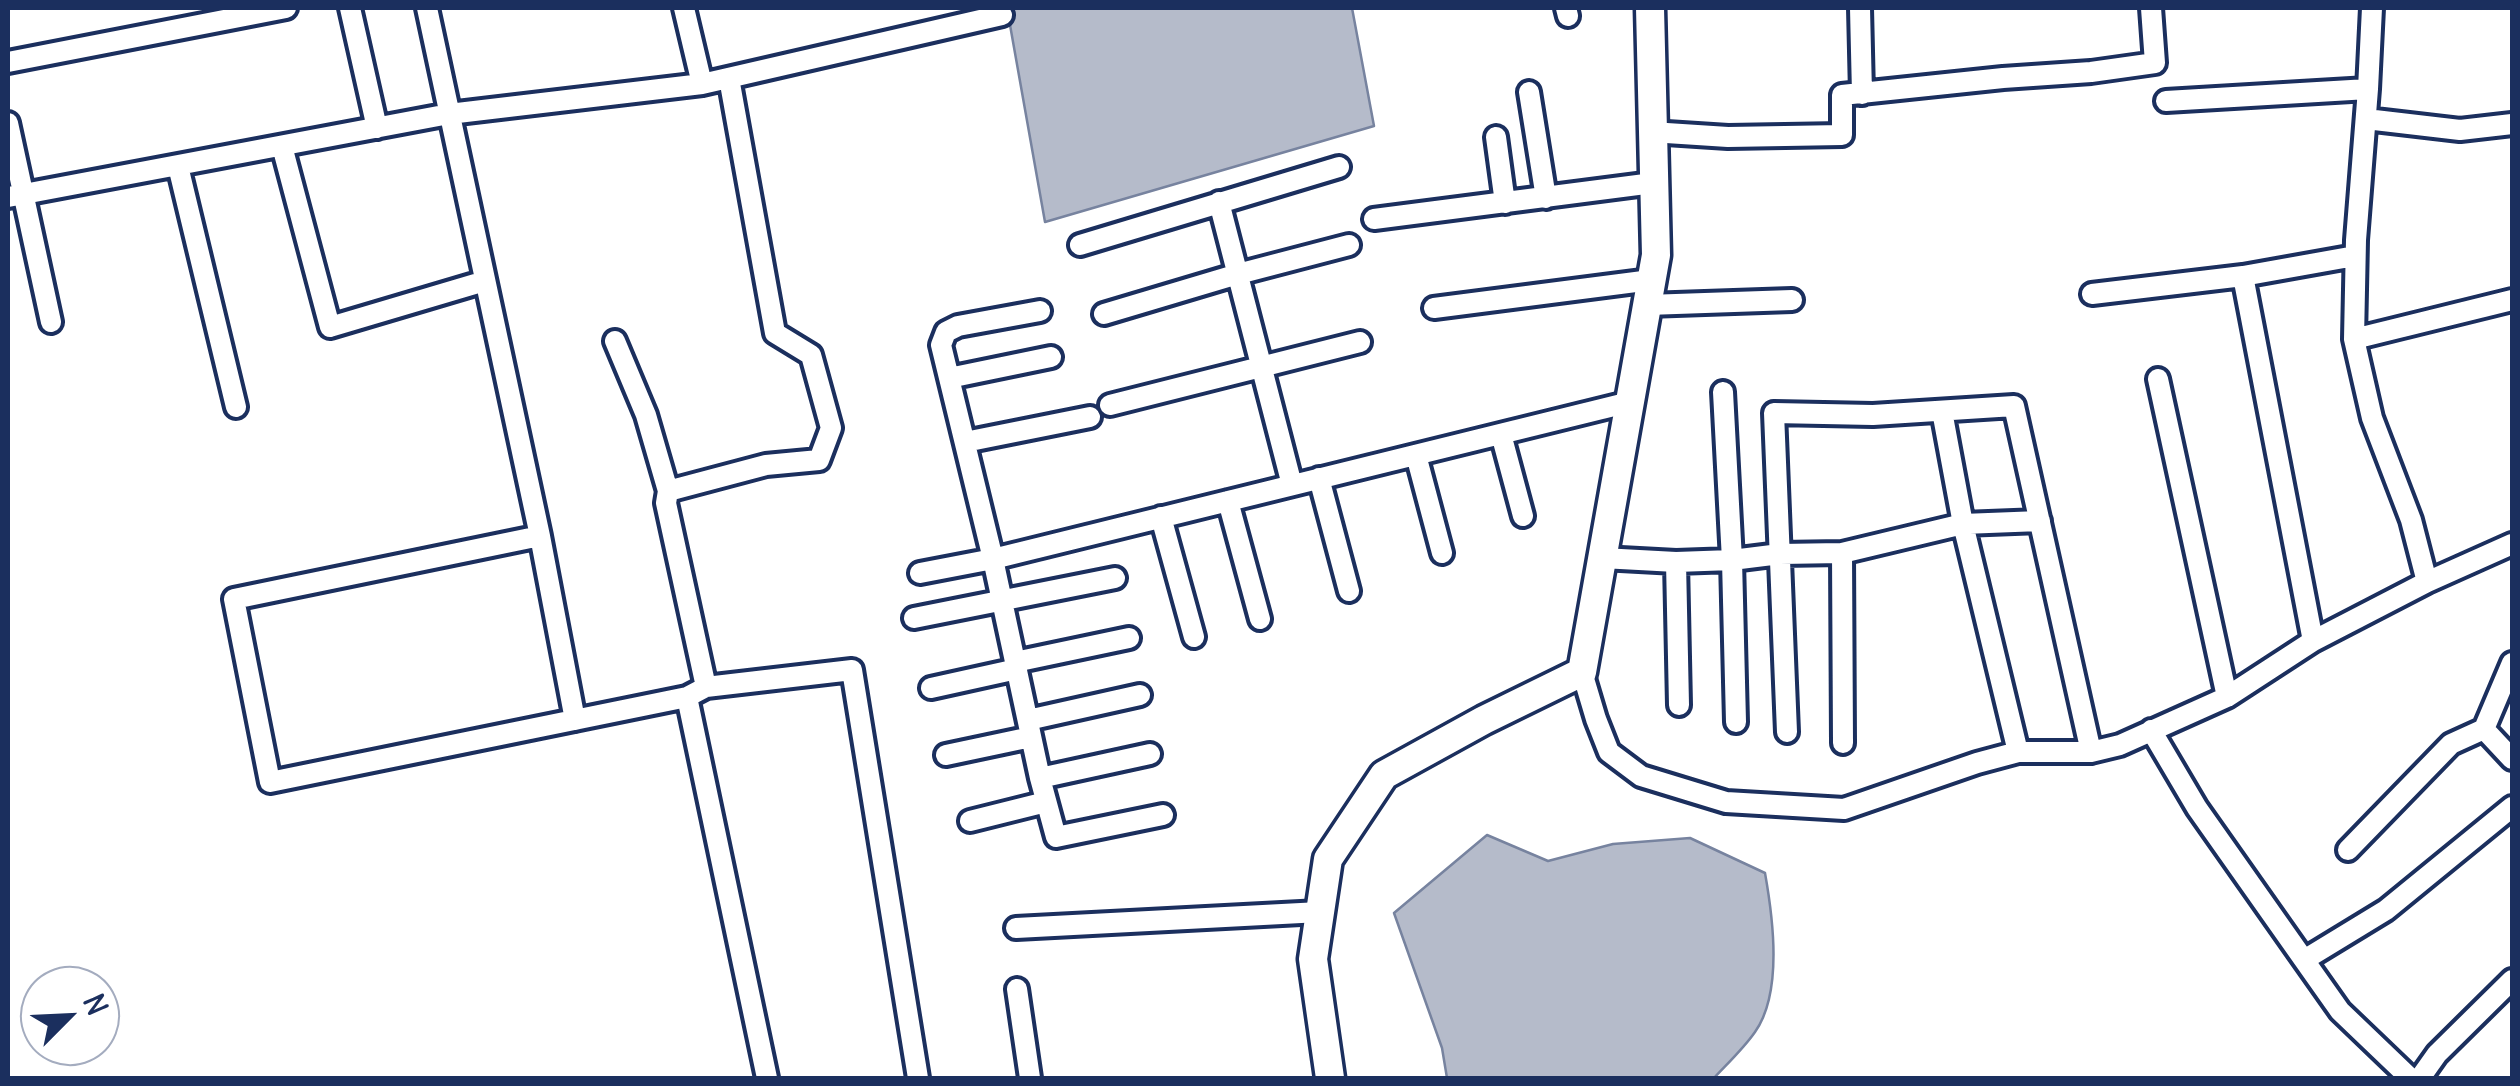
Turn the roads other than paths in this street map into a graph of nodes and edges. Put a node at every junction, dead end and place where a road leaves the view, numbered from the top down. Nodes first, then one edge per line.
1 (286, 8) edge
2 (350, 8) edge
3 (427, 8) edge
4 (684, 8) edge
5 (1650, 8) edge
6 (1860, 8) edge
7 (2151, 8) edge
8 (2372, 8) edge
9 (971, 15) edge
10 (1002, 15) dead end
11 (8, 62) edge
12 (729, 78) junction
13 (702, 84) junction
14 (2368, 88) junction
15 (1530, 92) dead end
16 (1862, 94) junction
17 (2166, 101) dead end
18 (449, 114) junction
19 (2366, 119) junction
20 (8, 123) edge
21 (2512, 124) edge
22 (377, 128) junction
23 (1651, 132) junction
24 (1496, 137) dead end
25 (282, 146) junction
26 (178, 166) junction
27 (1340, 167) dead end
28 (1654, 183) junction
29 (15, 196) edge
30 (1546, 198) junction
31 (1219, 202) junction
32 (1506, 203) junction
33 (1374, 218) dead end
34 (1080, 245) dead end
35 (1350, 245) dead end
36 (2355, 256) junction
37 (1238, 274) junction
38 (2243, 276) junction
39 (485, 281) junction
40 (1649, 292) junction
41 (2092, 294) dead end
42 (1792, 300) dead end
43 (2512, 300) edge
44 (1434, 308) dead end
45 (1040, 311) dead end
46 (1104, 314) dead end
47 (51, 322) dead end
48 (2354, 338) junction
49 (615, 341) dead end
50 (1360, 342) dead end
51 (1052, 357) dead end
52 (1261, 367) junction
53 (949, 378) junction
54 (2158, 379) dead end
55 (1722, 392) dead end
56 (1630, 402) junction
57 (1110, 405) dead end
58 (236, 407) dead end
59 (1942, 411) junction
60 (1090, 417) dead end
61 (1501, 434) junction
62 (965, 442) junction
63 (1416, 454) junction
64 (1319, 478) junction
65 (1292, 485) junction
66 (668, 491) junction
67 (1228, 501) junction
68 (1522, 516) dead end
69 (1161, 518) junction
70 (2040, 521) junction
71 (1964, 524) junction
72 (540, 536) junction
73 (2512, 544) edge
74 (1842, 553) junction
75 (1442, 554) dead end
76 (1780, 554) junction
77 (993, 558) junction
78 (1602, 558) junction
79 (1732, 560) junction
80 (1676, 562) junction
81 (920, 573) dead end
82 (1115, 578) dead end
83 (2427, 582) junction
84 (1349, 591) dead end
85 (1002, 601) junction
86 (914, 618) dead end
87 (1260, 620) dead end
88 (1194, 637) dead end
89 (1129, 638) dead end
90 (2313, 642) junction
91 (2512, 663) edge
92 (1016, 666) junction
93 (1582, 672) junction
94 (931, 688) dead end
95 (696, 692) junction
96 (1140, 695) dead end
97 (2227, 697) junction
98 (1680, 705) dead end
99 (575, 720) junction
100 (1736, 722) dead end
101 (1030, 728) junction
102 (2151, 730) junction
103 (2484, 730) junction
104 (1787, 732) dead end
105 (1843, 743) dead end
106 (2018, 752) junction
107 (2091, 752) junction
108 (1150, 754) dead end
109 (946, 755) dead end
110 (2512, 760) edge
111 (1040, 778) junction
112 (1046, 802) junction
113 (2512, 807) edge
114 (1163, 814) dead end
115 (970, 822) dead end
116 (2348, 850) dead end
117 (1320, 912) junction
118 (1016, 928) dead end
119 (2304, 960) junction
120 (2512, 980) edge
121 (1017, 989) dead end
122 (767, 1078) edge
123 (918, 1078) edge
124 (1030, 1078) edge
125 (1330, 1078) edge
126 (2410, 1078) edge
127 (2420, 1078) edge

1 - 11 street
2 - 22 street
3 - 18 street
4 - 13 street
5 - 23 street
6 - 16 street
7 - 16 street
8 - 14 street
9 - 10 street
9 - 12 street
12 - 13 street
12 - 66 street
13 - 18 street
14 - 17 street
14 - 19 street
15 - 30 street
16 - 23 street
18 - 22 street
18 - 39 street
19 - 21 street
19 - 36 street
20 - 29 street
22 - 25 street
23 - 28 street
24 - 32 street
25 - 26 street
25 - 39 street
26 - 29 street
26 - 58 street
27 - 31 street
28 - 30 street
28 - 40 street
29 - 47 street
30 - 32 street
31 - 34 street
31 - 37 street
32 - 33 street
35 - 37 street
36 - 38 street
36 - 48 street
37 - 46 street
37 - 52 street
38 - 41 street
38 - 90 street
39 - 72 street
40 - 42 street
40 - 44 street
40 - 56 street
43 - 48 street
45 - 53 street
48 - 83 street
49 - 66 street
50 - 52 street
51 - 53 street
52 - 57 street
52 - 65 street
53 - 62 street
54 - 97 street
55 - 79 street
56 - 61 street
56 - 78 street
59 - 70 street
59 - 71 street
59 - 76 street
60 - 62 street
61 - 63 street
61 - 68 street
62 - 77 street
63 - 64 street
63 - 75 street
64 - 65 street
64 - 84 street
65 - 67 street
66 - 95 street
67 - 69 street
67 - 87 street
69 - 77 street
69 - 88 street
70 - 71 street
70 - 107 street
71 - 74 street
71 - 106 street
72 - 99 street
72 - 99 street
73 - 83 street
74 - 76 street
74 - 105 street
76 - 79 street
76 - 104 street
77 - 81 street
77 - 85 street
78 - 80 street
78 - 93 street
79 - 80 street
79 - 100 street
80 - 98 street
82 - 85 street
83 - 90 street
85 - 86 street
85 - 92 street
89 - 92 street
90 - 97 street
91 - 103 street
92 - 94 street
92 - 101 street
93 - 106 street
93 - 117 street
95 - 99 street
95 - 122 street
95 - 123 street
96 - 101 street
97 - 102 street
101 - 109 street
101 - 111 street
102 - 107 street
102 - 119 street
103 - 110 street
103 - 116 street
106 - 107 street
108 - 111 street
111 - 112 street
112 - 114 street
112 - 115 street
113 - 119 street
117 - 118 street
117 - 125 street
119 - 126 street
120 - 127 street
121 - 124 street

